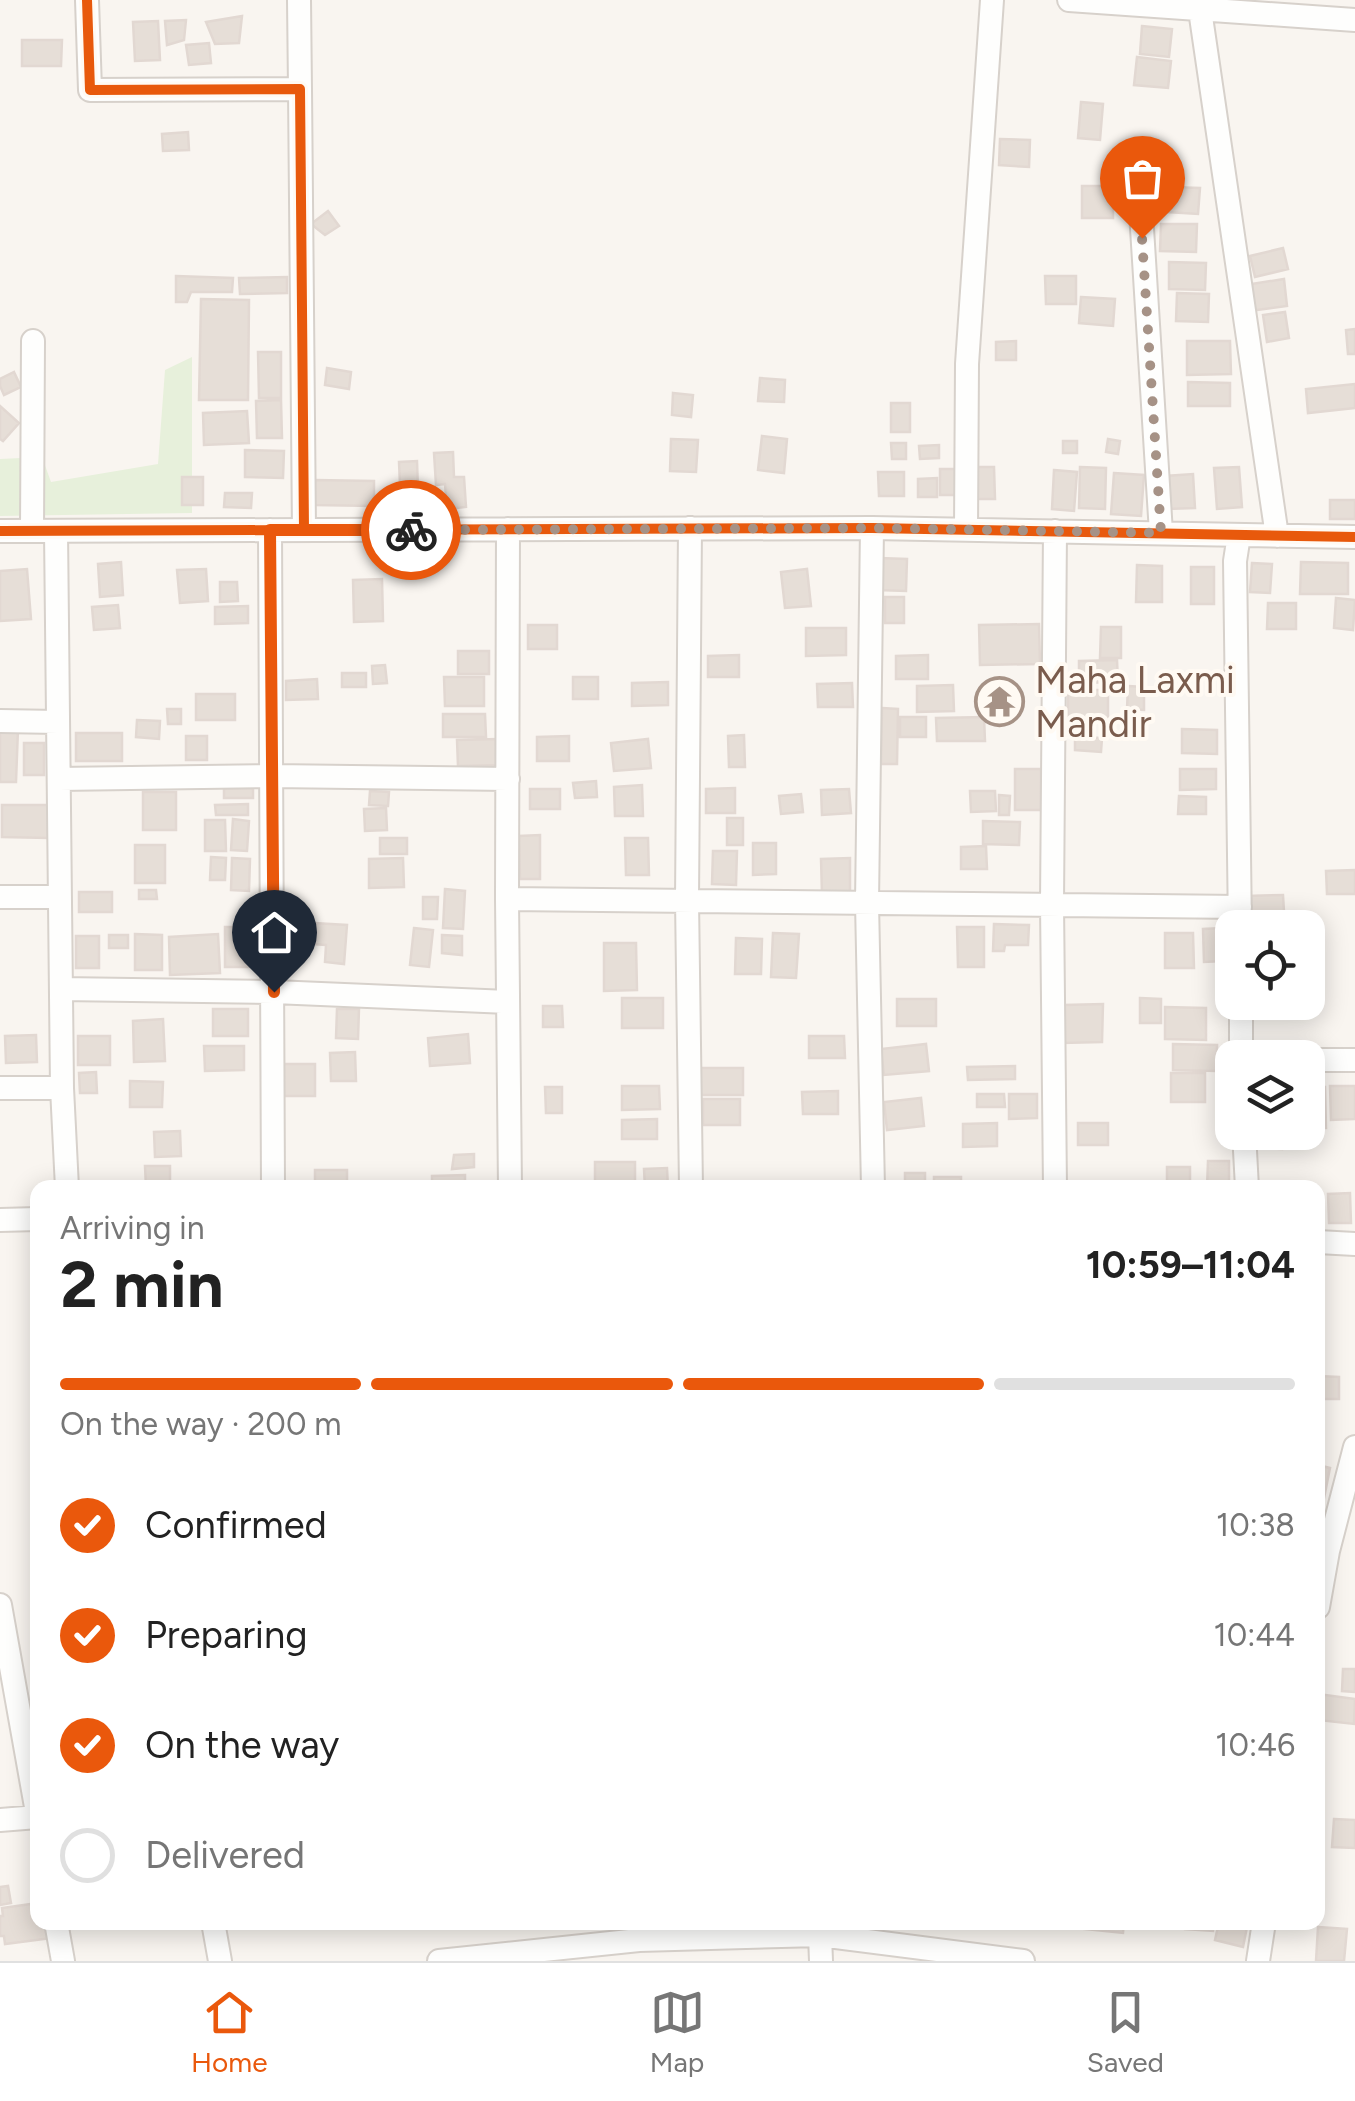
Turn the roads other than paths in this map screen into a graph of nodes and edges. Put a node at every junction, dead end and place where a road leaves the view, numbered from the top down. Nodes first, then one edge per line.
1 (87, 0) edge
2 (299, 0) edge
3 (992, 0) edge
4 (1070, 0) edge
5 (1200, 10) junction
6 (1355, 20) edge
7 (300, 89) junction
8 (1138, 164) dead end
9 (33, 342) dead end
10 (690, 528) junction
11 (872, 528) junction
12 (508, 529) junction
13 (966, 529) junction
14 (270, 530) junction
15 (304, 530) junction
16 (0, 531) edge
17 (32, 531) junction
18 (56, 531) junction
19 (1056, 531) junction
20 (1161, 533) junction
21 (1239, 535) junction
22 (1278, 536) junction
23 (1355, 537) edge
24 (0, 721) edge
25 (58, 722) junction
26 (273, 776) junction
27 (59, 779) junction
28 (508, 779) junction
29 (0, 897) edge
30 (60, 897) junction
31 (508, 898) junction
32 (687, 900) junction
33 (867, 903) junction
34 (1052, 904) junction
35 (1240, 910) edge
36 (1215, 915) edge
37 (61, 988) junction
38 (274, 992) junction
39 (508, 1002) junction
40 (1325, 1060) edge
41 (1355, 1060) edge
42 (0, 1088) edge
43 (62, 1088) junction
44 (1245, 1150) edge
45 (67, 1180) edge
46 (274, 1180) edge
47 (510, 1180) edge
48 (691, 1180) edge
49 (873, 1180) edge
50 (1055, 1180) edge
51 (1246, 1180) edge
52 (30, 1219) edge
53 (0, 1220) edge
54 (1325, 1242) edge
55 (1355, 1244) edge
56 (1355, 1446) edge
57 (1325, 1568) edge
58 (0, 1605) edge
59 (30, 1777) edge
60 (30, 1818) edge
61 (0, 1820) edge
62 (57, 1930) edge
63 (215, 1930) edge
64 (1263, 1930) edge
65 (820, 1935) junction
66 (639, 1950) edge
67 (63, 1961) edge
68 (220, 1961) edge
69 (439, 1961) edge
70 (821, 1961) edge
71 (1023, 1961) edge
72 (1258, 1961) edge

1 - 7 street
2 - 7 street
3 - 13 street
4 - 5 street
5 - 6 street
5 - 22 street
7 - 15 street
8 - 20 street
9 - 17 street
10 - 11 street
10 - 12 street
10 - 32 street
11 - 13 street
11 - 33 street
12 - 15 street
12 - 28 street
13 - 19 street
14 - 15 street
14 - 18 street
14 - 26 street
16 - 17 street
17 - 18 street
18 - 25 street
19 - 20 street
19 - 34 street
20 - 21 street
21 - 22 street
21 - 35 street
22 - 23 street
24 - 25 street
25 - 27 street
26 - 27 street
26 - 28 street
26 - 38 street
27 - 30 street
28 - 31 street
29 - 30 street
30 - 37 street
31 - 32 street
31 - 39 street
32 - 33 street
32 - 48 street
33 - 34 street
33 - 49 street
34 - 36 street
34 - 50 street
37 - 38 street
37 - 43 street
38 - 39 street
38 - 46 street
39 - 47 street
40 - 41 street
42 - 43 street
43 - 45 street
44 - 51 street
52 - 53 street
54 - 55 street
56 - 57 street
58 - 59 street
60 - 61 street
62 - 67 street
63 - 68 street
64 - 72 street
65 - 66 street
65 - 70 street
65 - 71 street
66 - 69 street

